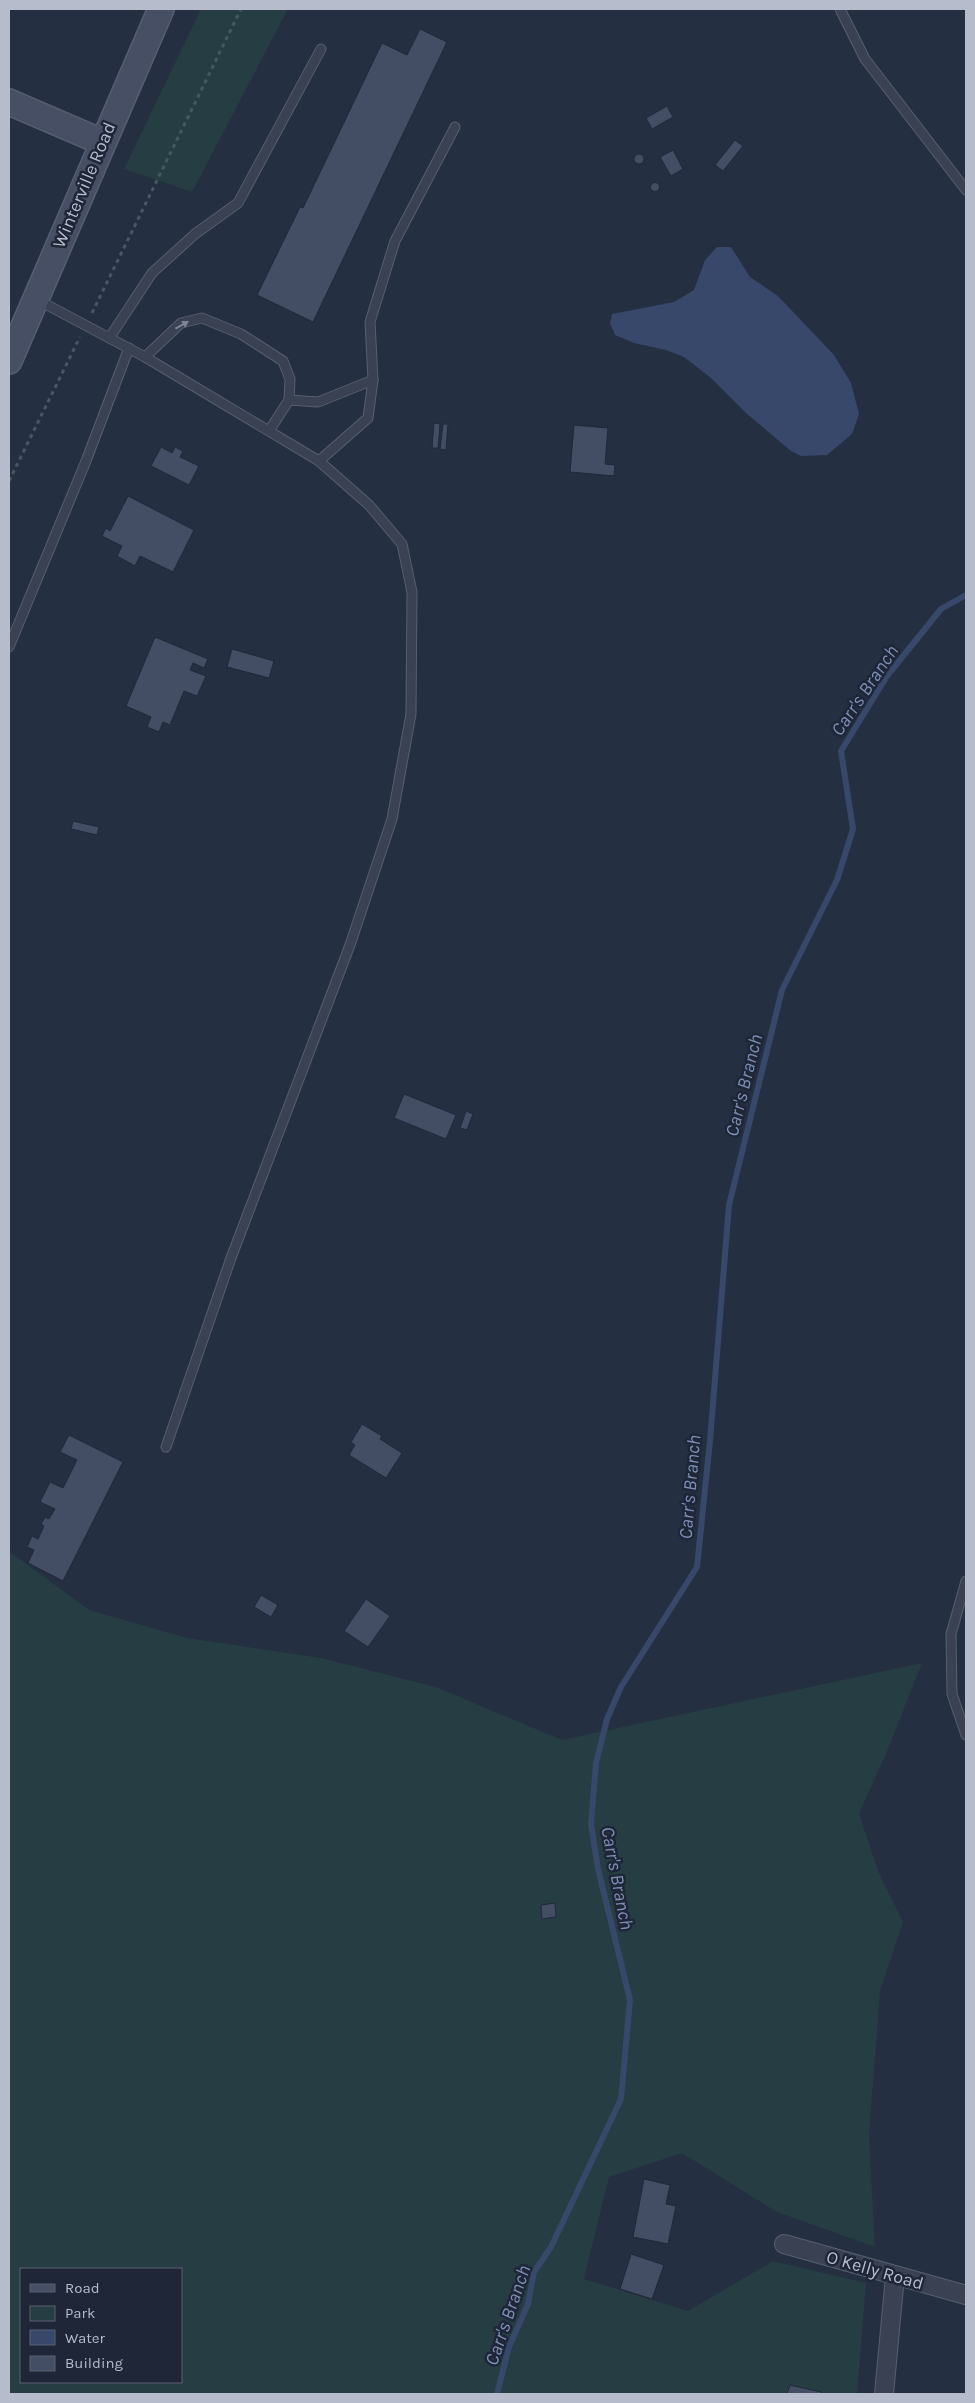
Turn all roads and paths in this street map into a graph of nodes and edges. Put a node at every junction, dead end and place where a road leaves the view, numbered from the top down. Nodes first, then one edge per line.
1 (161, 9) edge
2 (241, 9) edge
3 (840, 9) edge
4 (322, 49) dead end
5 (9, 102) edge
6 (455, 127) dead end
7 (102, 142) junction
8 (966, 190) edge
9 (36, 299) junction
10 (96, 303) dead end
11 (110, 337) junction
12 (128, 348) junction
13 (145, 357) junction
14 (9, 361) edge
15 (66, 365) dead end
16 (373, 380) junction
17 (289, 400) junction
18 (269, 432) junction
19 (318, 461) junction
20 (9, 481) edge
21 (9, 647) edge
22 (166, 1446) dead end
23 (966, 1581) edge
24 (966, 1735) edge
25 (784, 2244) dead end
26 (895, 2276) junction
27 (966, 2295) edge
28 (884, 2394) edge

1 - 7 street, Winterville Road
2 - 10 path
3 - 8 lane
4 - 11 lane
5 - 7 street
6 - 16 lane
7 - 9 street, Winterville Road
9 - 11 lane
9 - 14 street, Winterville Road
11 - 12 lane
12 - 13 lane
12 - 21 lane
13 -> 17 lane
13 - 18 lane
15 - 20 path
16 - 17 lane
16 - 19 lane
17 - 18 lane
18 - 19 lane
19 - 22 lane
23 - 24 lane
25 - 26 street, O Kelly Road
26 - 27 street, O Kelly Road
26 - 28 street

